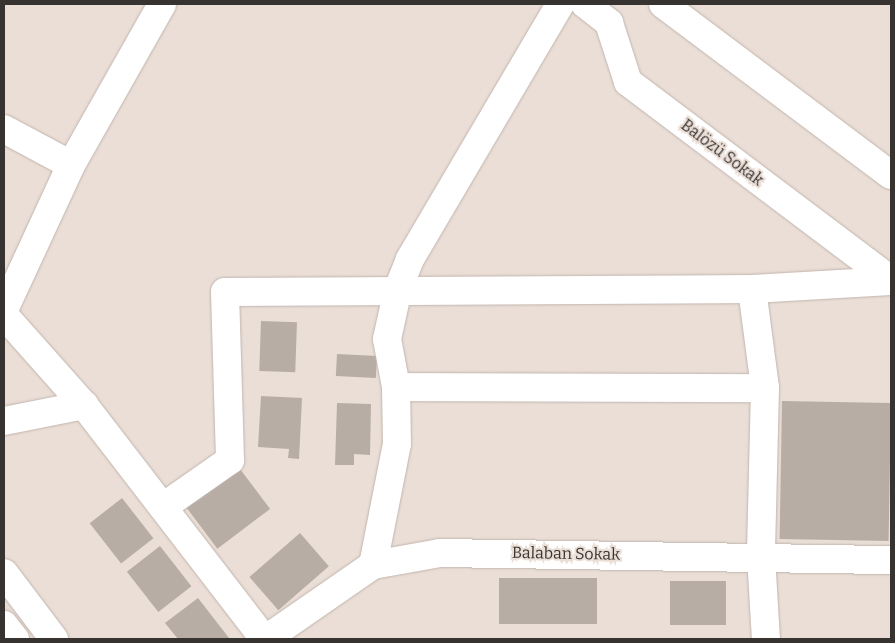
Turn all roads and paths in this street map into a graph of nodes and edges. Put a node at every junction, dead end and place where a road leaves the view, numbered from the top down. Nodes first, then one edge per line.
1 (162, 4) edge
2 (560, 4) edge
3 (585, 4) edge
4 (663, 4) edge
5 (4, 129) edge
6 (70, 165) junction
7 (891, 175) edge
8 (891, 280) edge
9 (398, 289) junction
10 (752, 289) junction
11 (4, 310) edge
12 (4, 315) edge
13 (396, 387) junction
14 (765, 388) junction
15 (84, 405) junction
16 (4, 420) edge
17 (163, 507) junction
18 (761, 556) junction
19 (891, 560) edge
20 (373, 564) junction
21 (4, 573) edge
22 (4, 625) edge
23 (14, 639) edge
24 (54, 639) edge
25 (265, 639) edge
26 (766, 639) edge

1 - 6 street
2 - 9 street
3 - 8 street, Balözü Sokak
4 - 7 street
5 - 6 street
6 - 11 street
8 - 10 street
9 - 10 street
9 - 13 street
9 - 17 street
10 - 14 street
12 - 15 street
13 - 14 street
13 - 20 street
14 - 18 street
15 - 16 street
15 - 17 street
17 - 25 street
18 - 19 street, Balaban Sokak
18 - 20 street, Balaban Sokak
18 - 26 street
20 - 25 street, Balaban Sokak
21 - 24 street
22 - 23 street

